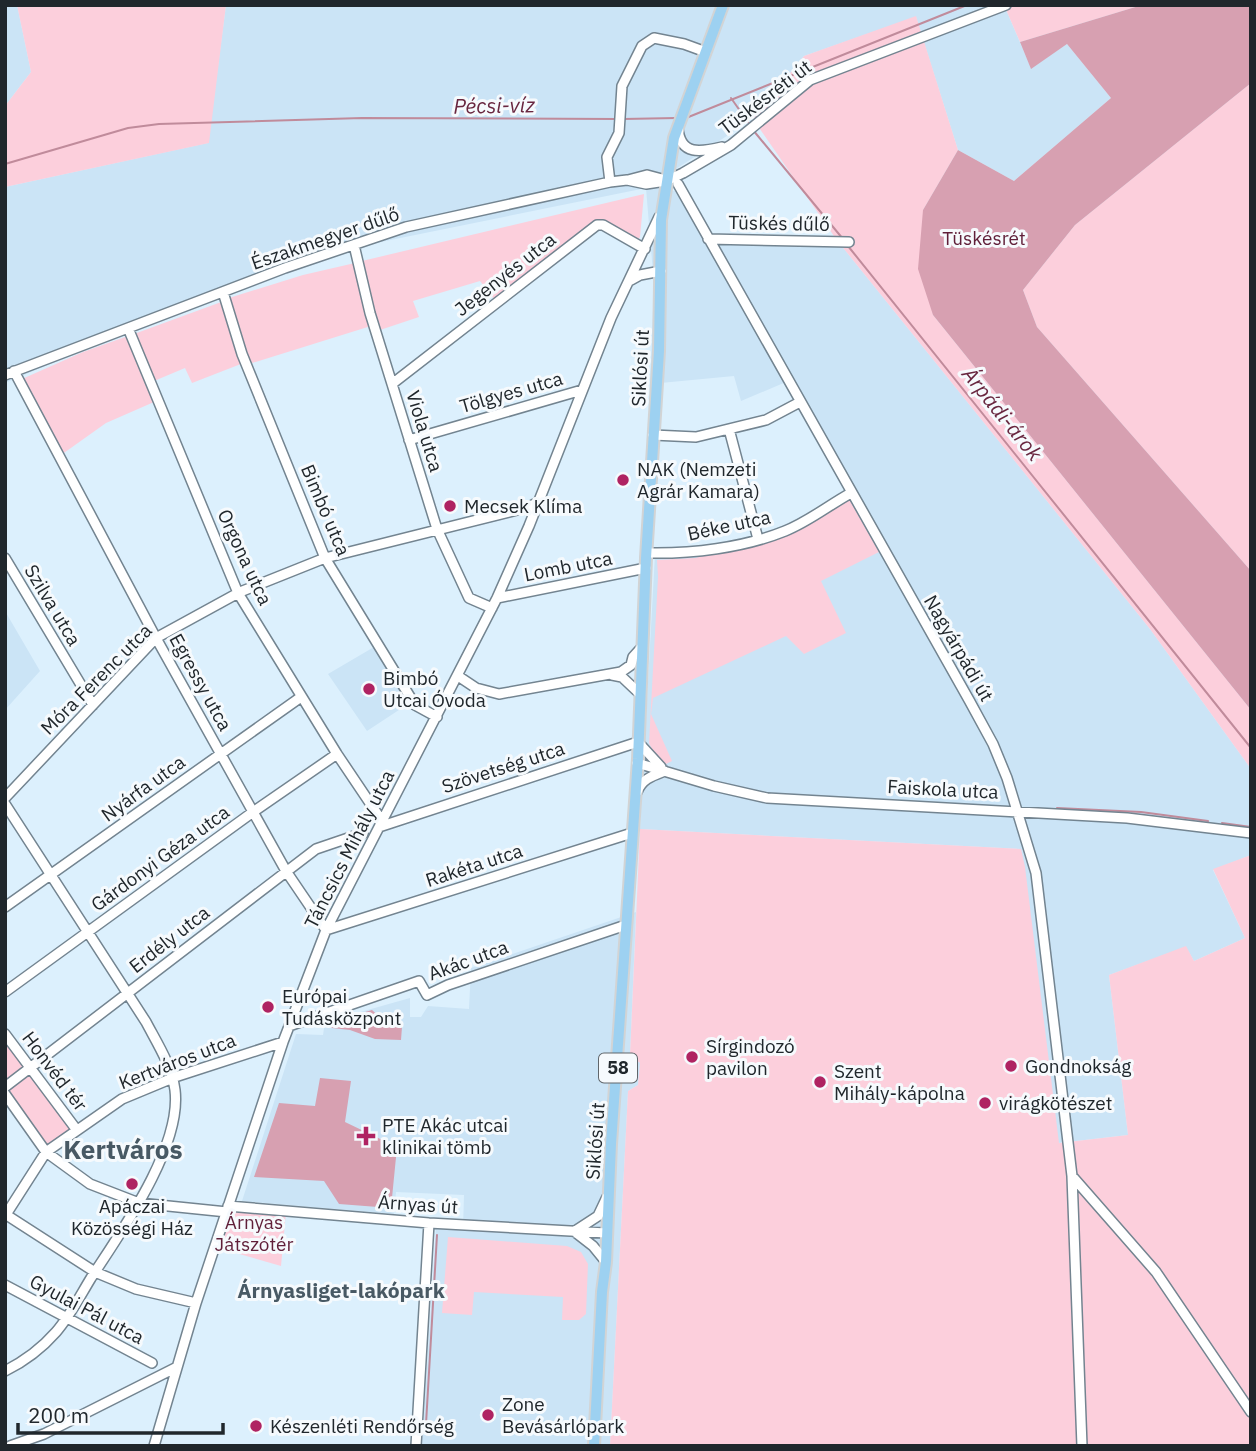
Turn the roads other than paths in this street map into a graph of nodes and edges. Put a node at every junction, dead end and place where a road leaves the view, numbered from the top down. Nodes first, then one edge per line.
1 (723, 5) edge
2 (1006, 5) edge
3 (706, 52) junction
4 (678, 124) junction
5 (731, 145) junction
6 (666, 181) junction
7 (610, 182) junction
8 (678, 184) dead end
9 (662, 208) junction
10 (708, 239) junction
11 (846, 242) dead end
12 (354, 245) junction
13 (645, 249) junction
14 (661, 271) junction
15 (624, 290) junction
16 (223, 292) junction
17 (128, 328) junction
18 (10, 373) edge
19 (392, 384) junction
20 (582, 390) junction
21 (800, 402) junction
22 (729, 429) junction
23 (653, 435) junction
24 (409, 440) junction
25 (851, 493) junction
26 (538, 502) junction
27 (503, 513) junction
28 (528, 526) junction
29 (437, 529) junction
30 (758, 539) junction
31 (647, 553) junction
32 (5, 558) edge
33 (325, 558) junction
34 (646, 568) junction
35 (238, 593) junction
36 (497, 598) junction
37 (492, 608) junction
38 (156, 638) junction
39 (642, 647) junction
40 (458, 676) junction
41 (596, 676) junction
42 (640, 694) junction
43 (301, 697) junction
44 (93, 705) junction
45 (437, 717) junction
46 (638, 742) junction
47 (220, 754) junction
48 (337, 754) junction
49 (637, 763) junction
50 (664, 771) junction
51 (635, 797) junction
52 (5, 798) edge
53 (5, 804) edge
54 (1017, 810) junction
55 (253, 812) junction
56 (381, 824) junction
57 (632, 832) junction
58 (1251, 833) edge
59 (363, 834) dead end
60 (286, 871) junction
61 (52, 875) junction
62 (5, 907) edge
63 (626, 925) junction
64 (326, 930) junction
65 (89, 932) junction
66 (5, 992) edge
67 (128, 993) junction
68 (289, 1026) junction
69 (5, 1034) edge
70 (283, 1042) junction
71 (30, 1068) junction
72 (172, 1078) junction
73 (5, 1087) edge
74 (5, 1094) edge
75 (76, 1129) junction
76 (46, 1152) junction
77 (1072, 1176) junction
78 (608, 1195) junction
79 (139, 1203) junction
80 (228, 1209) junction
81 (6, 1215) edge
82 (429, 1223) junction
83 (573, 1231) junction
84 (606, 1233) junction
85 (606, 1262) junction
86 (95, 1272) junction
87 (5, 1285) edge
88 (196, 1303) junction
89 (66, 1318) junction
90 (152, 1363) dead end
91 (177, 1367) junction
92 (5, 1371) edge
93 (1251, 1412) edge
94 (155, 1444) edge
95 (10, 1446) edge
96 (416, 1446) edge
97 (594, 1446) edge
98 (1083, 1446) edge

1 - 3 main road, Siklósi út / 58
2 - 5 street, Tüskésréti út
3 - 4 main road, Siklósi út / 58
3 - 7 street
4 - 5 street
4 - 6 main road, Siklósi út / 58
5 - 6 street, Tüskésréti út
6 - 7 street, Északmegyer dűlő
6 - 9 main road, Siklósi út / 58
7 - 12 street, Északmegyer dűlő
8 - 10 street, Nagyárpádi út
9 - 13 street, Táncsics Mihály utca
9 - 14 main road, Siklósi út / 58
10 - 11 street, Tüskés dűlő
10 - 21 street, Nagyárpádi út
12 - 16 street, Északmegyer dűlő
12 - 19 street, Viola utca
13 - 15 street, Táncsics Mihály utca
13 - 19 street, Jegenyés utca
14 - 15 street
14 - 23 main road, Siklósi út / 58
15 - 20 street, Táncsics Mihály utca
16 - 17 street, Északmegyer dűlő
16 - 33 street, Bimbó utca
17 - 18 street, Északmegyer dűlő
17 - 35 street, Orgona utca
18 - 38 street, Egressy utca
19 - 24 street, Viola utca
20 - 24 street, Tölgyes utca
20 - 26 street, Táncsics Mihály utca
21 - 22 street
21 - 25 street, Nagyárpádi út
22 - 23 street
22 - 30 street
23 - 31 main road, Siklósi út / 58
24 - 29 street, Viola utca
25 - 30 street, Béke utca
25 - 54 street, Nagyárpádi út
26 - 27 street, Móra Ferenc utca
26 - 28 street, Táncsics Mihály utca
27 - 28 street
27 - 29 street, Móra Ferenc utca
28 - 36 street, Táncsics Mihály utca
29 - 33 street, Móra Ferenc utca
29 - 37 street, Viola utca
30 - 31 street, Béke utca
31 - 34 main road, Siklósi út / 58
32 - 44 street, Szilva utca
33 - 35 street, Móra Ferenc utca
33 - 45 street, Bimbó utca
34 - 36 street, Lomb utca
34 - 39 main road, Siklósi út / 58
35 - 38 street, Móra Ferenc utca
35 - 43 street, Orgona utca
36 - 37 street, Táncsics Mihály utca
37 - 40 street, Táncsics Mihály utca
38 - 44 street, Móra Ferenc utca
38 - 47 street, Egressy utca
39 - 41 street
39 - 42 main road, Siklósi út / 58
40 - 41 street
40 - 45 street, Táncsics Mihály utca
41 - 42 street
42 - 46 main road, Siklósi út / 58
43 - 47 street, Nyárfa utca
43 - 48 street, Orgona utca
44 - 52 street, Móra Ferenc utca
45 - 56 street, Táncsics Mihály utca
46 - 49 main road, 58
46 - 50 street
46 - 56 street, Szövetség utca
47 - 55 street, Egressy utca
47 - 61 street, Nyárfa utca
48 - 55 street, Gárdonyi Géza utca
48 - 56 street, Orgona utca
49 - 50 street, Faiskola utca
49 - 51 main road, 58
50 - 51 street
50 - 54 street, Faiskola utca
51 - 57 main road, Siklósi út / 58
53 - 61 street
54 - 58 street, Faiskola utca
54 - 77 street, Nagyárpádi út
55 - 60 street, Egressy utca
55 - 65 street, Gárdonyi Géza utca
56 - 64 street, Táncsics Mihály utca
57 - 63 main road, Siklósi út / 58
57 - 64 street, Rakéta utca
59 - 60 street, Erdély utca
60 - 64 street, Egressy utca
60 - 67 street, Erdély utca
61 - 62 street, Nyárfa utca
61 - 65 street
63 - 68 street, Akác utca
63 - 78 main road, Siklósi út / 58
64 - 68 street, Táncsics Mihály utca
65 - 66 street, Gárdonyi Géza utca
65 - 67 street
67 - 71 street, Erdély utca
67 - 72 street
68 - 70 street, Táncsics Mihály utca
69 - 71 street, Honvéd tér
70 - 72 street, Kertváros utca
70 - 80 street, Táncsics Mihály utca
71 - 73 street, Erdély utca
71 - 75 street, Honvéd tér
72 - 75 street, Kertváros utca
72 - 79 street
74 - 76 street
75 - 76 street, Kertváros utca
76 - 79 street, Árnyas út
76 - 81 street, Kertváros utca
77 - 93 street
77 - 98 street, Nagyárpádi út
78 - 83 street
78 - 84 main road, Siklósi út / 58
79 - 80 street, Árnyas út
79 - 86 street
80 - 82 street, Árnyas út
80 - 88 street, Táncsics Mihály utca
81 - 86 street
82 - 83 street, Árnyas út
82 - 96 street
83 - 84 street, Árnyas út
83 - 85 street
84 - 85 main road, Siklósi út / 58
85 - 97 main road, Siklósi út / 58
86 - 88 street
86 - 89 street
87 - 89 street, Gyulai Pál utca
88 - 91 street, Táncsics Mihály utca
89 - 90 street, Gyulai Pál utca
89 - 92 street
91 - 94 street, Táncsics Mihály utca
91 - 95 street

